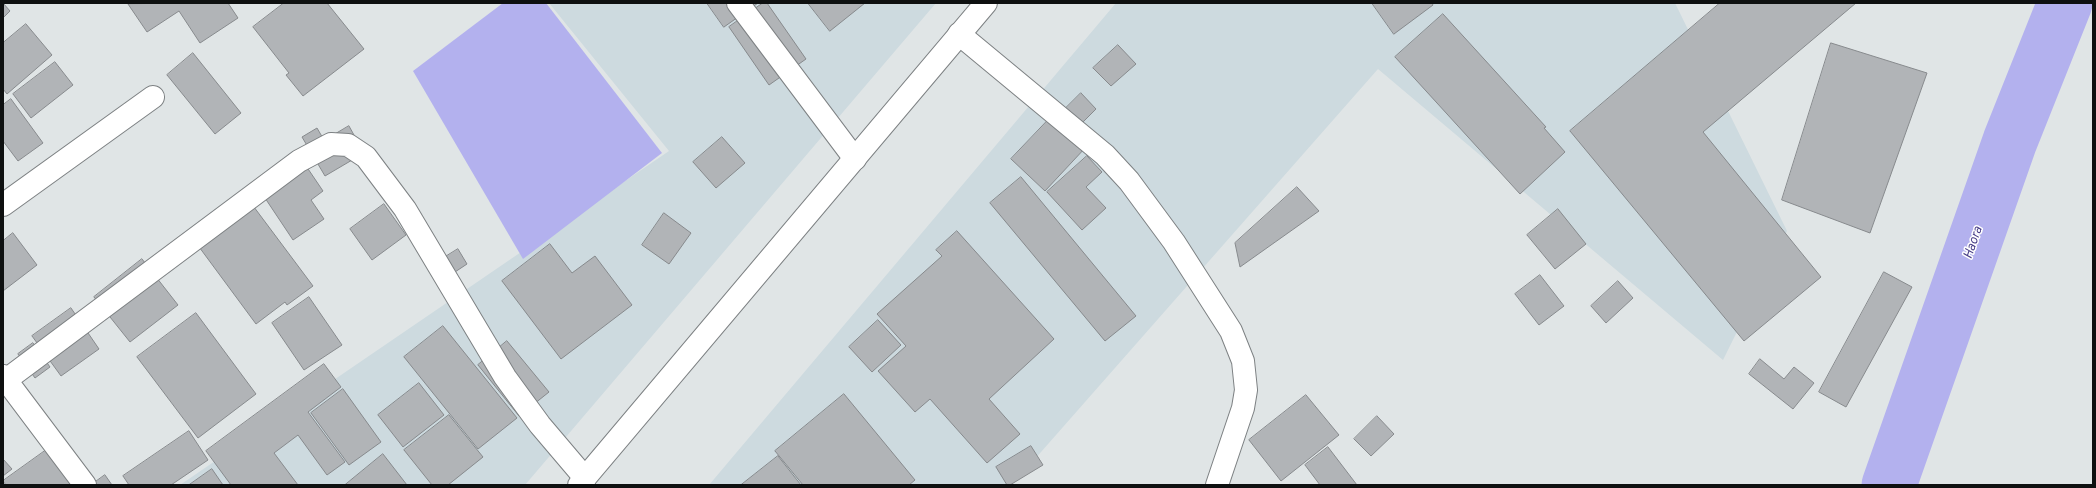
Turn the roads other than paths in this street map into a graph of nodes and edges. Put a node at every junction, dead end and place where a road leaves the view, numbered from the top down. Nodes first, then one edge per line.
1 (738, 3) edge
2 (986, 3) edge
3 (959, 34) junction
4 (153, 96) dead end
5 (855, 159) junction
6 (3, 205) edge
7 (4, 378) edge
8 (582, 482) edge
9 (85, 485) edge
10 (1217, 485) edge

1 - 5 street
2 - 3 street
3 - 5 street
3 - 10 street
4 - 6 street
5 - 8 street
7 - 8 street
7 - 9 street

